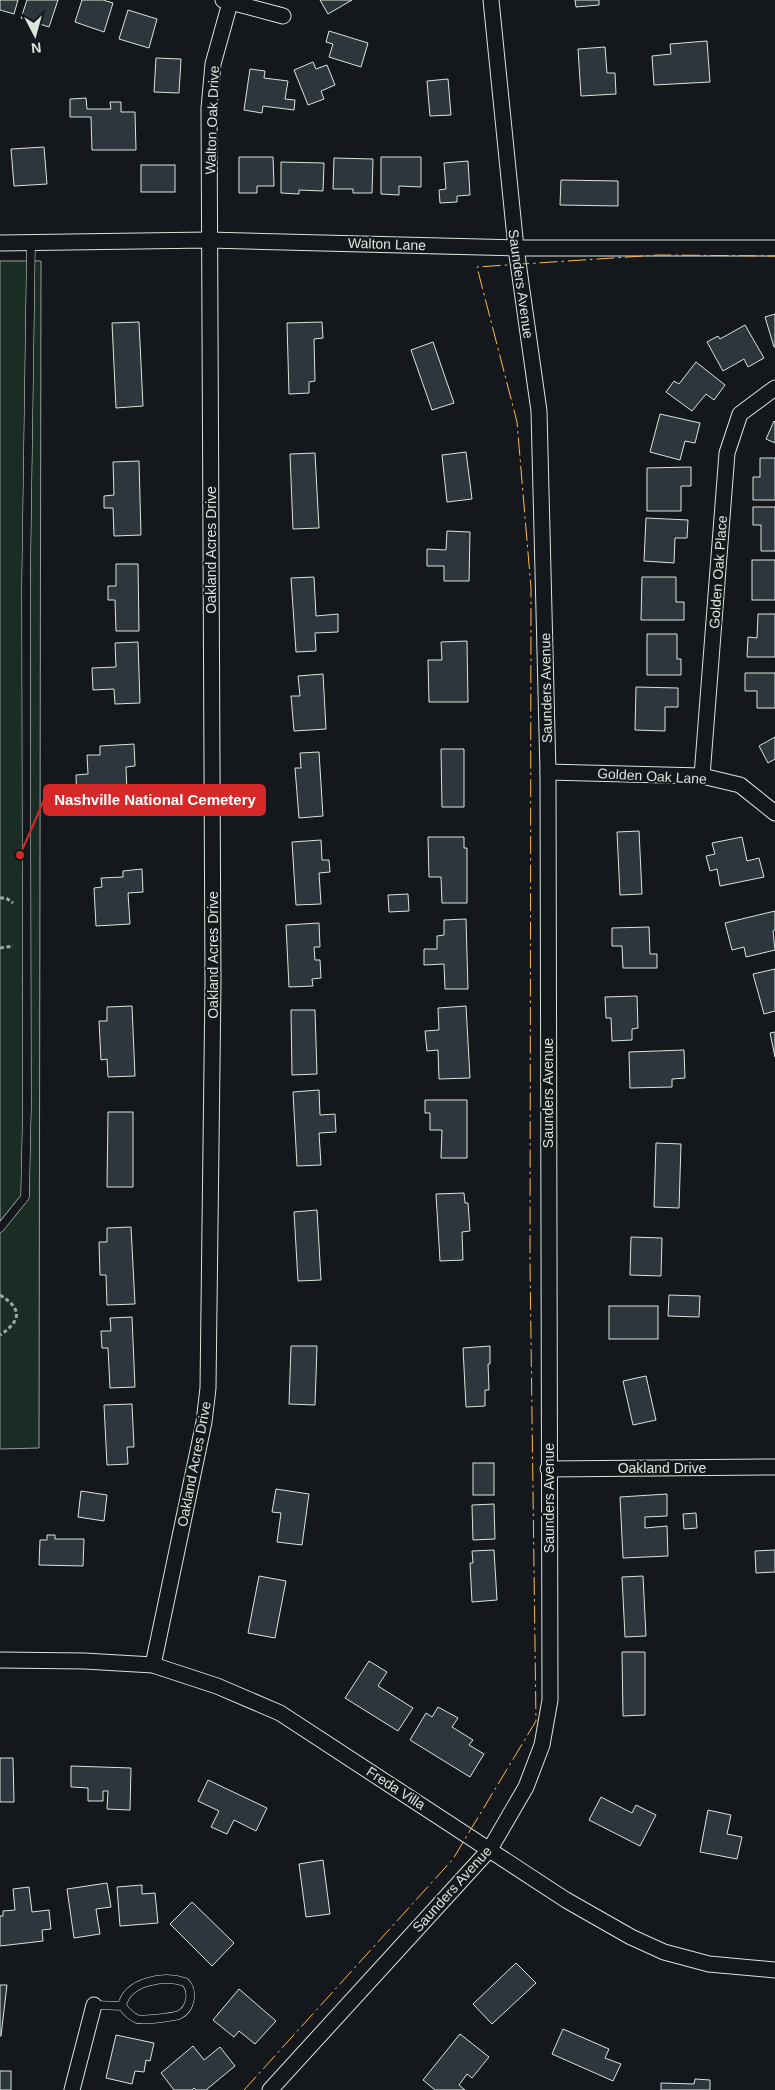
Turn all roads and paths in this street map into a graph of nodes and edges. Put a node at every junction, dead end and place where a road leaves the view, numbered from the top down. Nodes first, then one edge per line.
1 (491, 0) edge
2 (227, 1) edge
3 (282, 16) dead end
4 (209, 240) junction
5 (32, 242) junction
6 (0, 243) edge
7 (516, 248) junction
8 (775, 248) edge
9 (775, 388) edge
10 (548, 772) junction
11 (702, 776) junction
12 (775, 813) edge
13 (0, 898) edge
14 (13, 902) dead end
15 (13, 946) dead end
16 (0, 948) edge
17 (0, 1228) edge
18 (0, 1295) edge
19 (0, 1335) edge
20 (775, 1467) edge
21 (548, 1469) junction
22 (0, 1660) edge
23 (153, 1665) junction
24 (490, 1849) junction
25 (775, 1970) edge
26 (94, 2005) joint
27 (122, 2006) junction
28 (72, 2090) edge
29 (270, 2090) edge

1 - 7 street, Saunders Avenue
2 - 3 street
2 - 4 street, Walton Oak Drive
4 - 5 street, Walton Lane
4 - 7 street, Walton Lane
4 - 23 street, Oakland Acres Drive
5 - 6 street, Walton Lane
5 - 17 lane
7 - 8 street, Walton Lane
7 - 10 street, Saunders Avenue
9 - 11 street, Golden Oak Place
10 - 11 street, Golden Oak Lane
10 - 21 street, Saunders Avenue
11 - 12 street, Golden Oak Lane
13 - 14 path
15 - 16 path
18 - 19 path
20 - 21 street, Oakland Drive
21 - 24 street, Saunders Avenue
22 - 23 street, Freda Villa
23 - 24 street, Freda Villa
24 - 25 street, Freda Villa
24 - 29 street, Saunders Avenue
26 - 27 lane
26 - 28 street
27 - 27 lane

